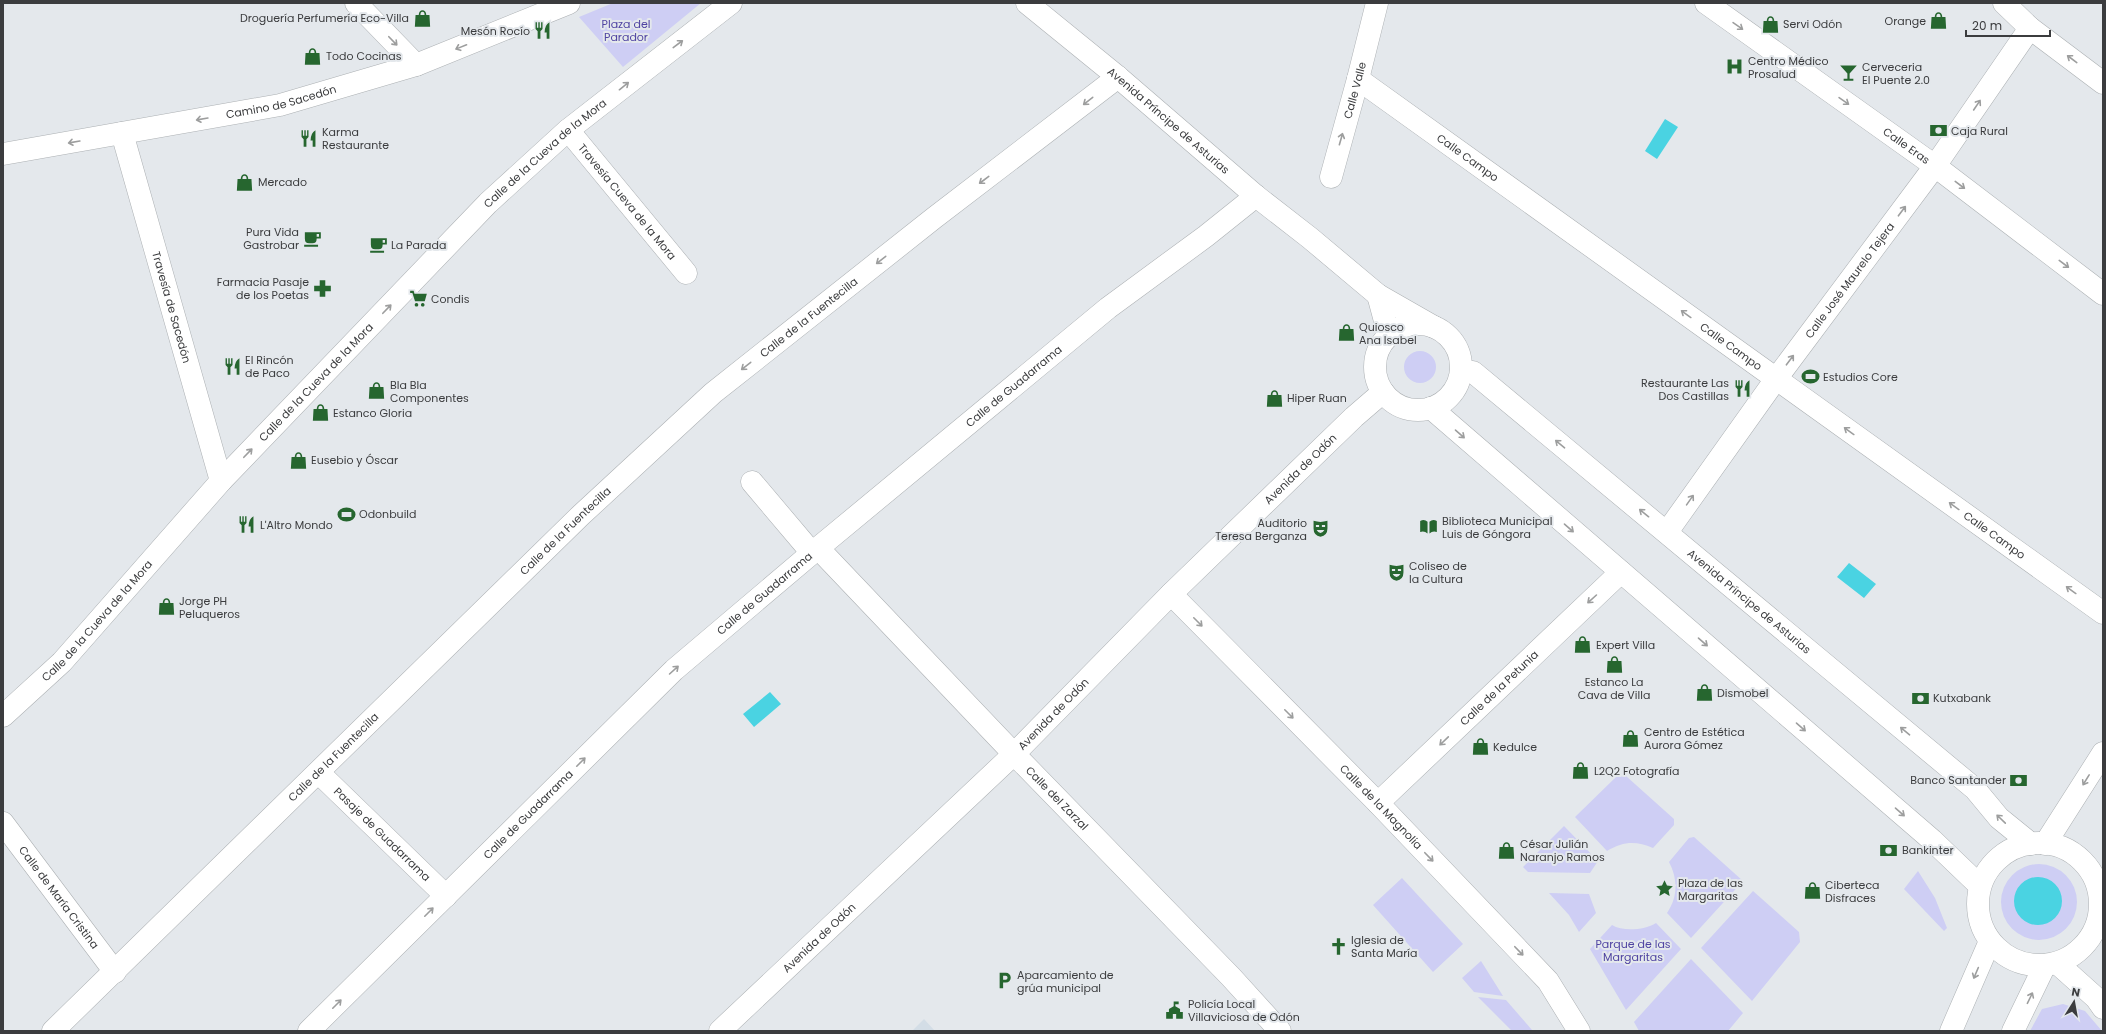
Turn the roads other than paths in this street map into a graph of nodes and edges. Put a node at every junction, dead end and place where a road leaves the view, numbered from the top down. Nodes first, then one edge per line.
1 (356, 3) edge
2 (731, 3) edge
3 (1027, 3) edge
4 (1377, 3) edge
5 (1706, 3) edge
6 (2004, 3) edge
7 (553, 6) edge
8 (2030, 28) junction
9 (416, 65) junction
10 (1118, 77) junction
11 (1358, 79) junction
12 (2103, 83) edge
13 (568, 130) junction
14 (122, 133) junction
15 (3, 154) edge
16 (1935, 166) junction
17 (1331, 177) dead end
18 (1256, 196) junction
19 (686, 273) dead end
20 (2103, 294) edge
21 (1378, 295) junction
22 (1434, 327) junction
23 (1388, 336) junction
24 (1461, 372) junction
25 (1776, 379) junction
26 (1383, 392) junction
27 (1430, 408) junction
28 (221, 481) junction
29 (752, 482) dead end
30 (1667, 532) junction
31 (815, 550) junction
32 (1621, 572) junction
33 (1171, 594) junction
34 (2103, 613) edge
35 (3, 716) edge
36 (2103, 753) edge
37 (1014, 754) junction
38 (319, 773) junction
39 (1378, 803) junction
40 (3, 823) edge
41 (2038, 844) junction
42 (1980, 886) junction
43 (446, 896) junction
44 (2100, 924) edge
45 (1990, 941) junction
46 (2051, 964) junction
47 (115, 972) junction
48 (2103, 1008) edge
49 (53, 1031) edge
50 (309, 1031) edge
51 (720, 1031) edge
52 (1280, 1031) edge
53 (1579, 1031) edge
54 (1950, 1031) edge
55 (2014, 1031) edge

1 -> 9 street
13 -> 2 street, Calle de la Cueva de la Mora
3 - 10 street, Avenida Príncipe de Asturias
4 - 11 street, Calle Valle
5 -> 16 street, Calle Eras
6 - 8 street
7 -> 9 street, Camino de Sacedón
12 -> 8 street
16 -> 8 street, Calle José Maurelo Tejera
9 -> 14 street, Camino de Sacedón
10 - 18 street, Avenida Príncipe de Asturias
10 -> 38 street, Calle de la Fuentecilla
17 -> 11 street, Calle Valle
25 -> 11 street, Calle Campo
13 - 19 street, Travesía Cueva de la Mora
28 -> 13 street, Calle de la Cueva de la Mora
14 -> 15 street, Camino de Sacedón
14 - 28 street, Travesía de Sacedón
16 -> 20 street, Calle Eras
25 -> 16 street, Calle José Maurelo Tejera
18 - 21 street, Avenida Príncipe de Asturias
18 - 31 street, Calle de Guadarrama
21 - 22 street, Avenida Príncipe de Asturias
21 - 23 street
22 - 23 street
22 - 24 street
23 - 26 street
24 - 27 street
30 -> 24 street, Avenida Príncipe de Asturias
30 -> 25 street, Calle José Maurelo Tejera
34 -> 25 street, Calle Campo
26 - 27 street
26 - 33 street, Avenida de Odón
27 -> 32 street
28 - 35 street, Calle de la Cueva de la Mora
29 - 31 street, Calle del Zarzal
41 -> 30 street, Avenida Príncipe de Asturias
31 - 37 street, Calle del Zarzal
43 -> 31 street, Calle de Guadarrama
32 -> 39 street, Calle de la Petunia
32 -> 42 street
33 - 37 street, Avenida de Odón
33 -> 39 street, Calle de la Magnolia
36 -> 41 street
37 - 51 street, Avenida de Odón
37 - 52 street, Calle del Zarzal
38 - 43 street, Pasaje de Guadarrama
38 - 47 street, Calle de la Fuentecilla
39 -> 53 street, Calle de la Magnolia
40 - 47 street, Calle de María Cristina
41 - 42 street
41 - 44 street
42 - 45 street
50 -> 43 street, Calle de Guadarrama
44 - 46 street
45 - 46 street
45 -> 54 street
46 - 48 street
55 -> 46 street
47 - 49 street, Calle de la Fuentecilla

